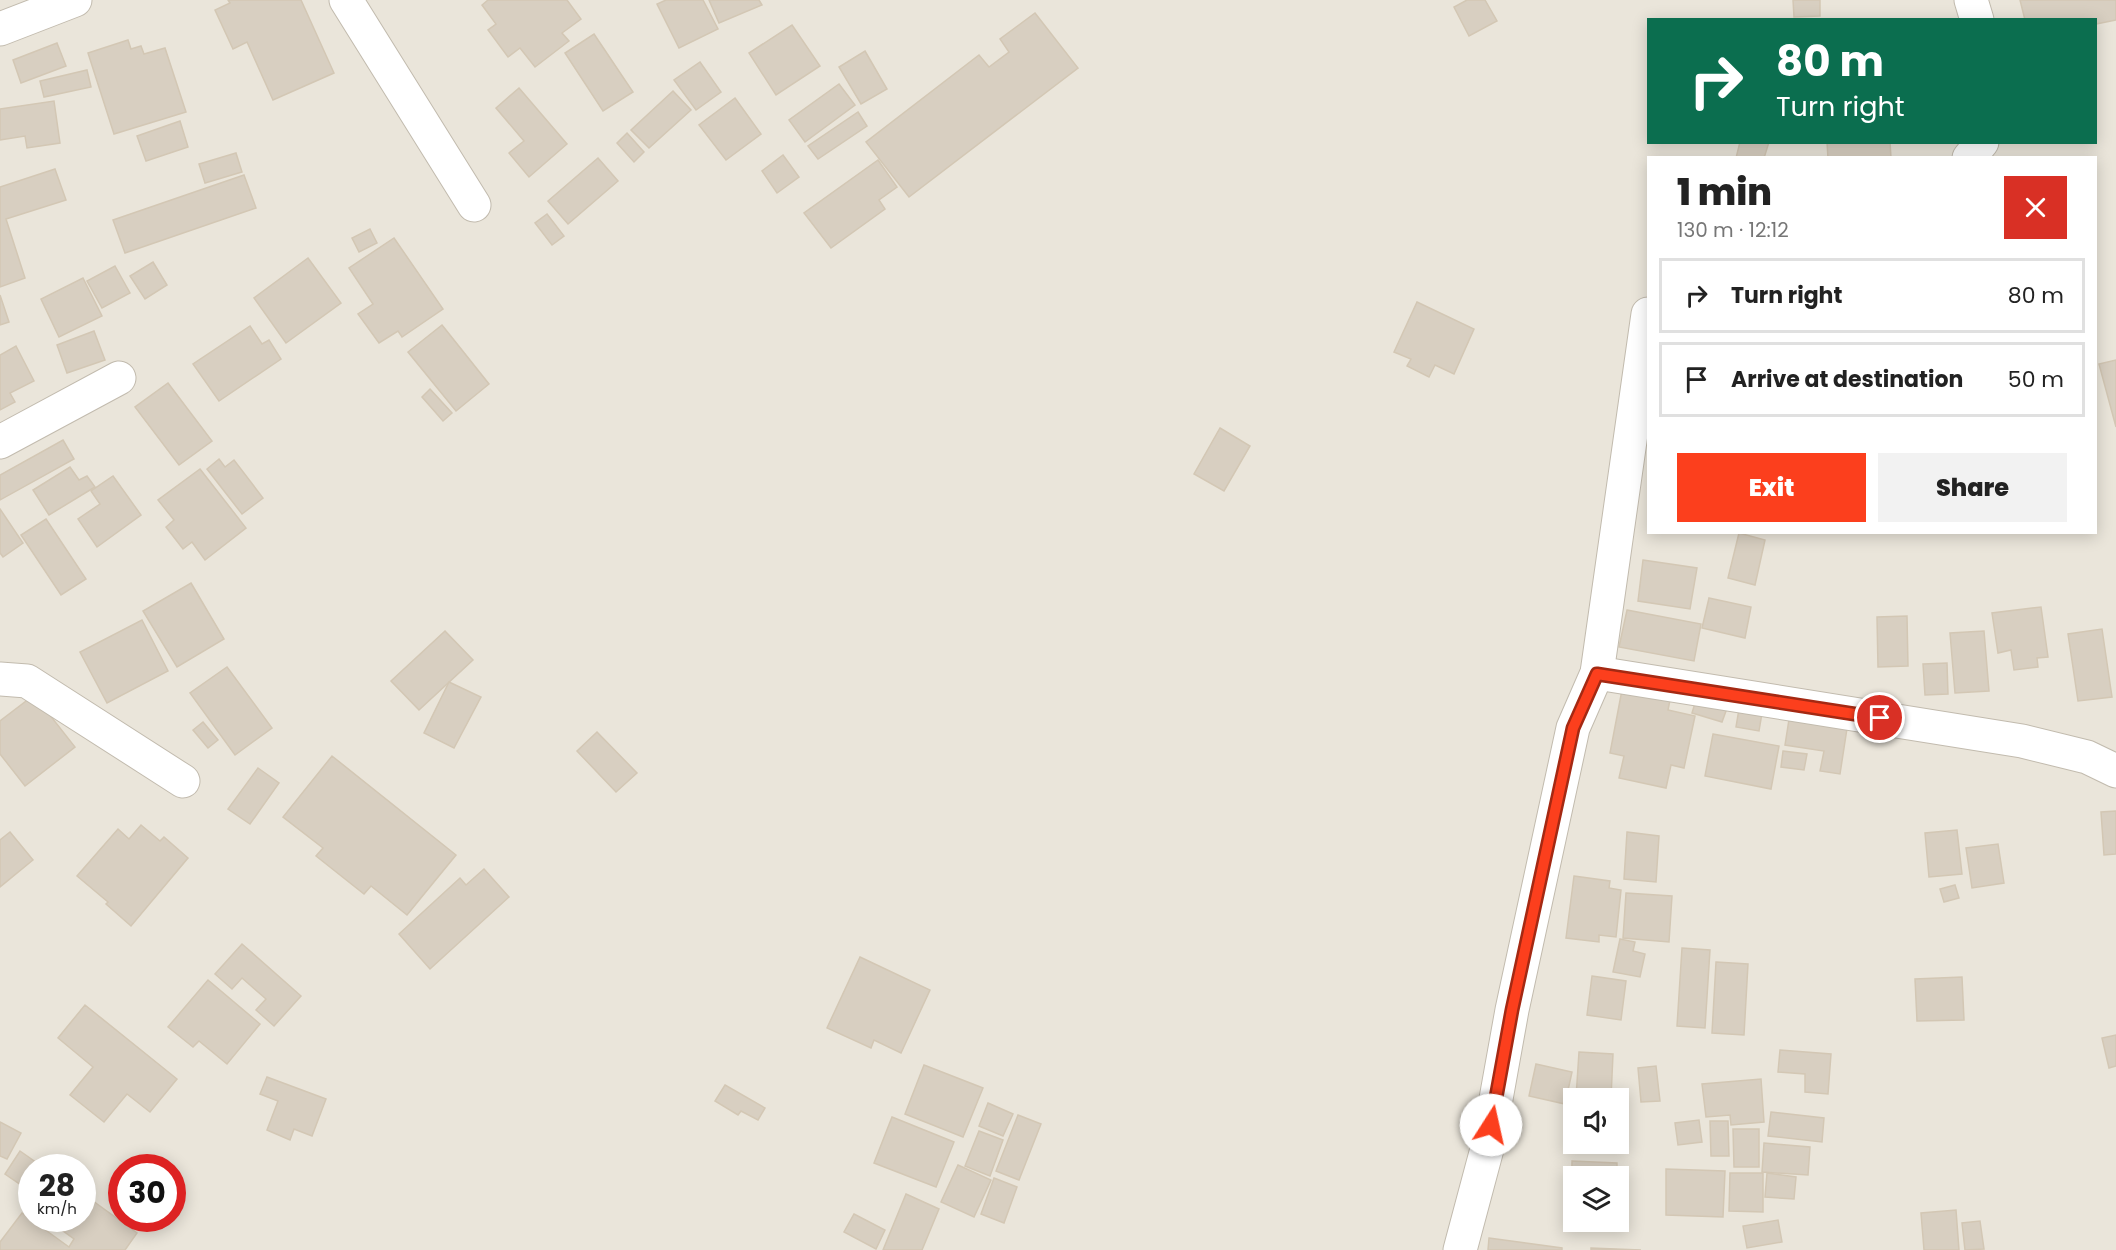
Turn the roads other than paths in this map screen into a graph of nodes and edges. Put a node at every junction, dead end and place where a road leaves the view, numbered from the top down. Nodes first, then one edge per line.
1 (75, 0) edge
2 (346, 0) edge
3 (1971, 0) edge
4 (1976, 18) edge
5 (0, 29) edge
6 (1980, 144) edge
7 (1971, 156) edge
8 (474, 205) dead end
9 (1647, 321) edge
10 (119, 378) dead end
11 (0, 442) edge
12 (1597, 674) junction
13 (0, 679) edge
14 (2116, 771) edge
15 (183, 781) dead end
16 (1460, 1250) edge

1 - 5 street
2 - 8 street
3 - 4 street
6 - 7 street
9 - 12 street
10 - 11 street
12 - 14 street
12 - 16 street
13 - 15 street

